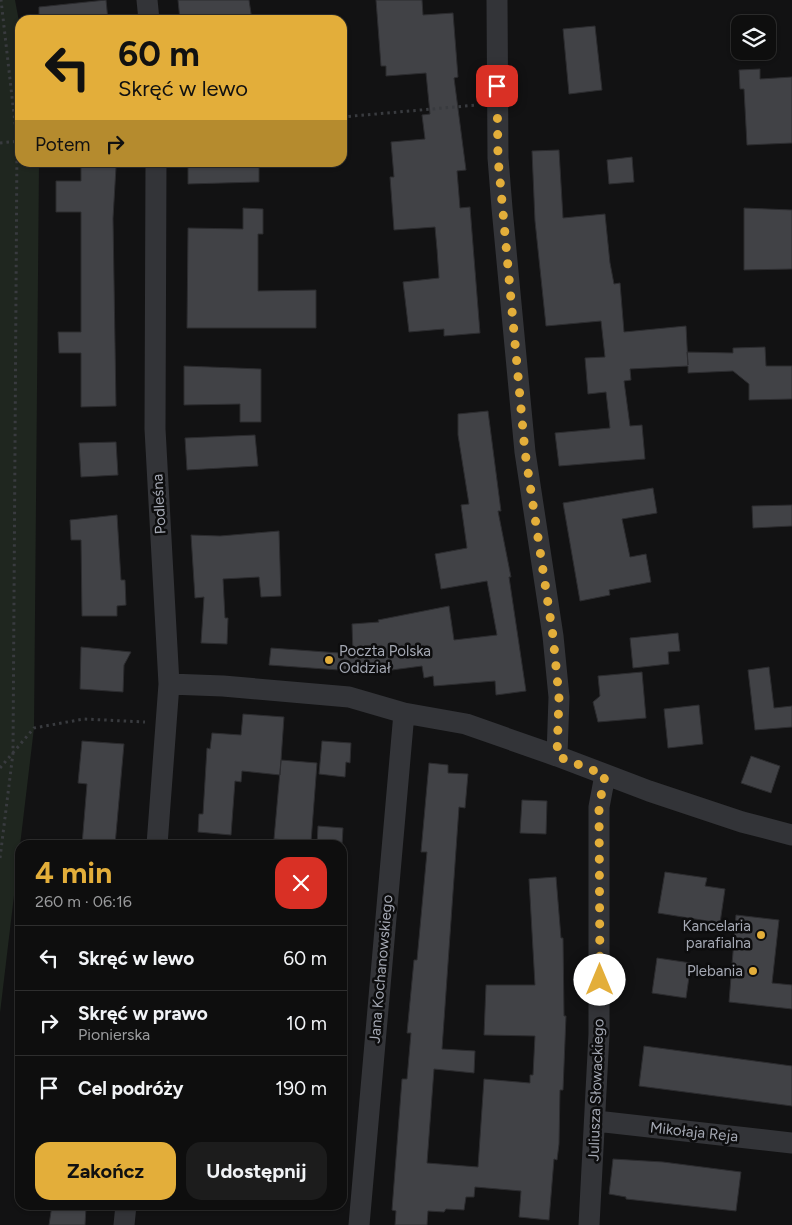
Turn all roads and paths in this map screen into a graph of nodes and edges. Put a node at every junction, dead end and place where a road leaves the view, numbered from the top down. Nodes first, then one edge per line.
1 (1, 0) edge
2 (147, 0) edge
3 (497, 0) edge
4 (148, 15) edge
5 (497, 104) junction
6 (15, 116) edge
7 (347, 117) edge
8 (15, 141) edge
9 (0, 143) edge
10 (18, 167) edge
11 (156, 167) edge
12 (169, 684) junction
13 (404, 713) junction
14 (166, 722) junction
15 (13, 753) junction
16 (557, 756) junction
17 (0, 768) edge
18 (605, 775) junction
19 (792, 835) edge
20 (157, 840) edge
21 (0, 858) edge
22 (596, 1121) junction
23 (792, 1142) edge
24 (126, 1210) edge
25 (124, 1225) edge
26 (359, 1225) edge
27 (589, 1225) edge

1 - 6 path
2 - 4 street
3 - 5 street
5 - 7 path
5 - 16 street
8 - 9 path
10 - 15 path
11 - 12 street, Podleśna
12 - 13 street
12 - 14 street, Podleśna
13 - 16 street
13 - 26 street, Jana Kochanowskiego
14 - 15 path
14 - 20 street, Podleśna
15 - 17 path
15 - 21 path
16 - 18 street
18 - 19 street
18 - 22 street, Juliusza Słowackiego
22 - 23 street, Mikołaja Reja
22 - 27 street, Juliusza Słowackiego
24 - 25 street

